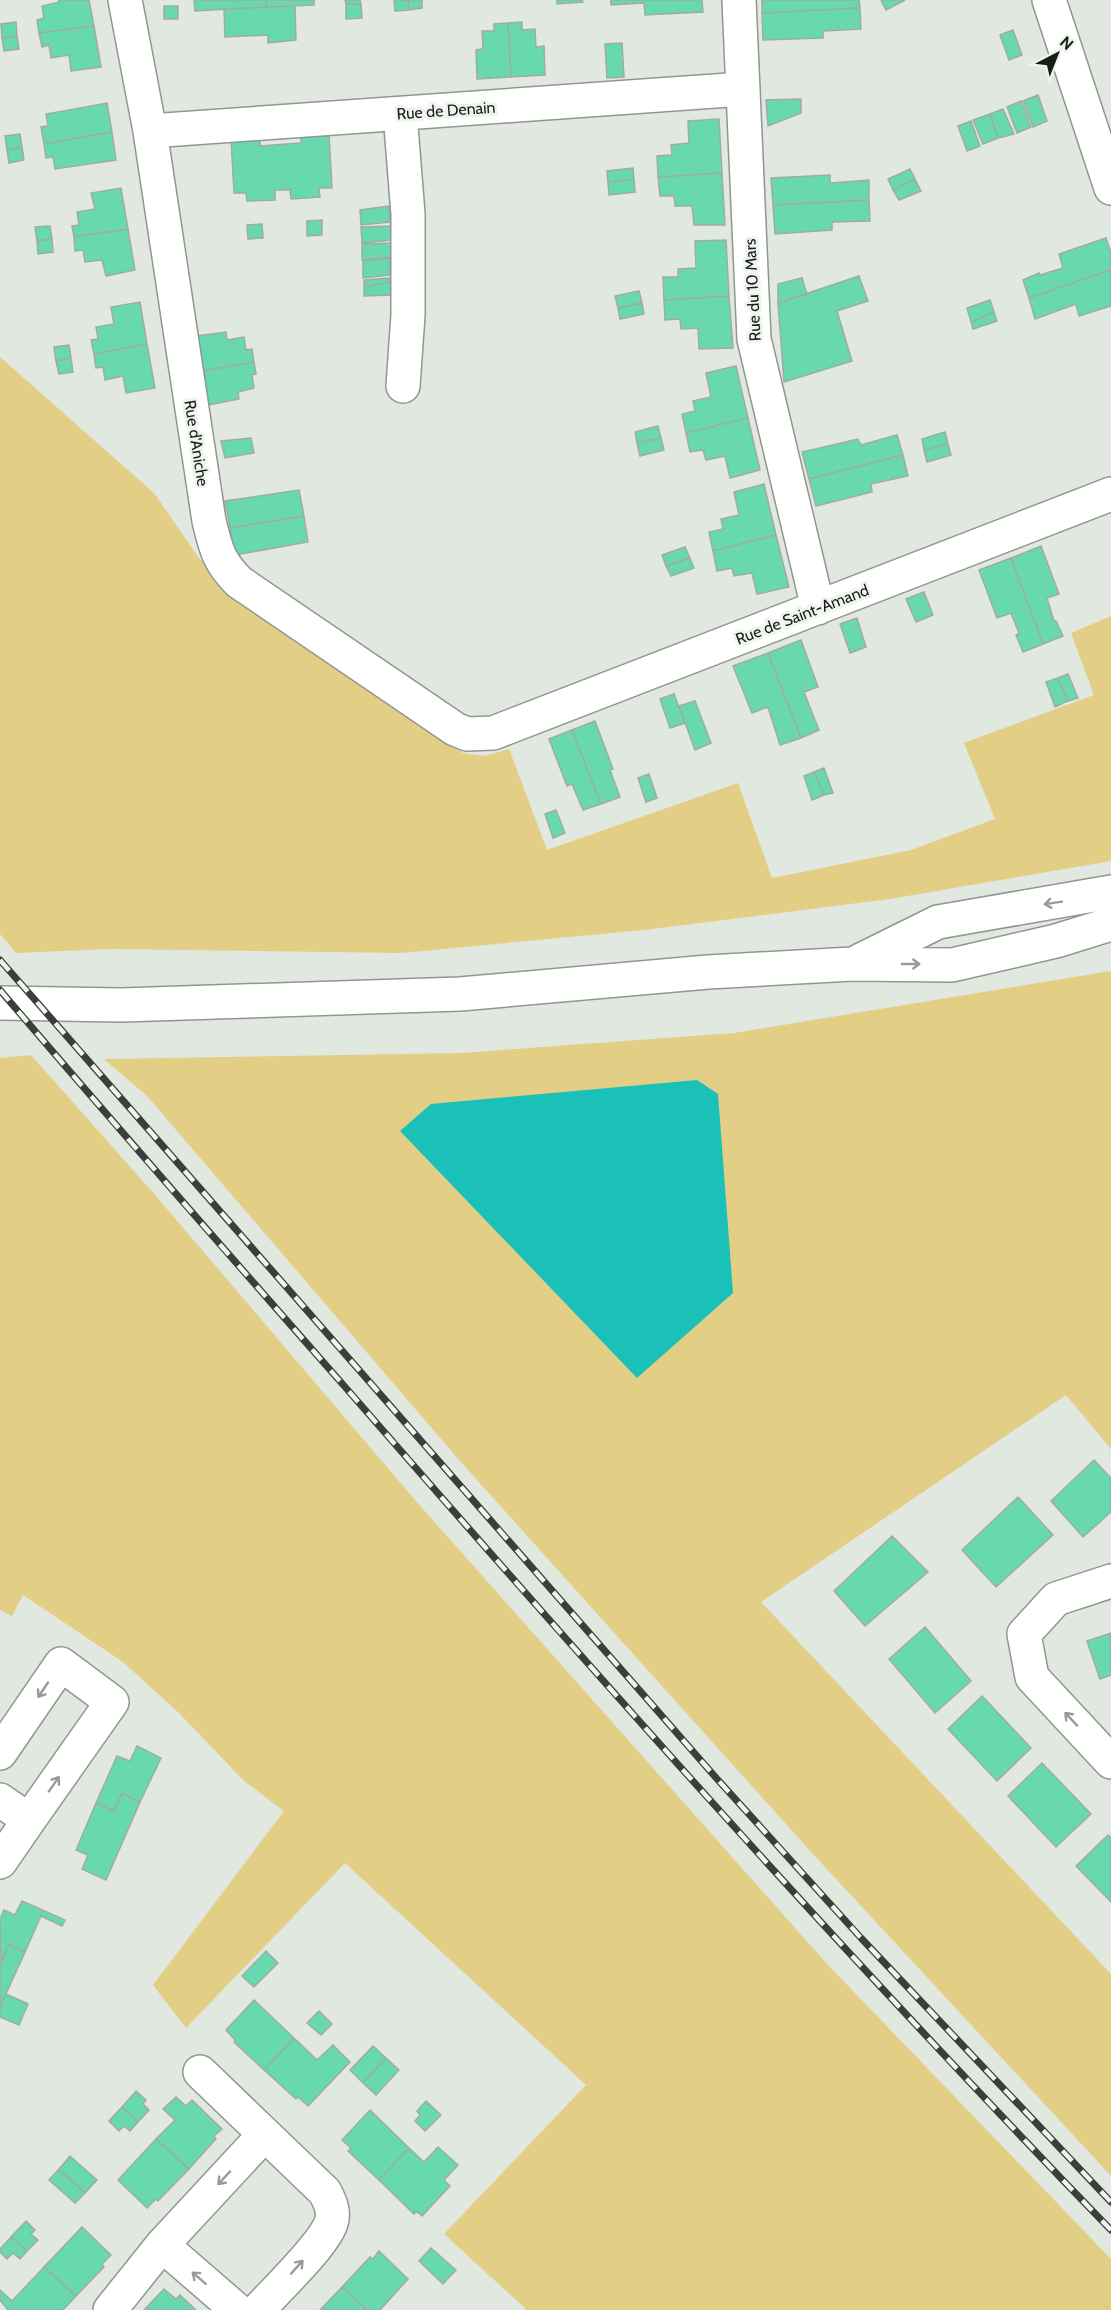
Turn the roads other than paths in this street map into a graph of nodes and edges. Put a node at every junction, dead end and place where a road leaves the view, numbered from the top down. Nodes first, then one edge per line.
1 (125, 0) edge
2 (739, 0) edge
3 (1049, 0) edge
4 (743, 89) junction
5 (400, 114) junction
6 (150, 131) junction
7 (1111, 188) edge
8 (404, 386) dead end
9 (1111, 494) edge
10 (818, 608) junction
11 (493, 733) joint
12 (1111, 892) edge
13 (1111, 924) edge
14 (852, 964) junction
15 (0, 1003) edge
16 (1111, 1581) edge
17 (0, 1753) edge
18 (1111, 1762) edge
19 (0, 1800) edge
20 (29, 1820) junction
21 (0, 1862) edge
22 (200, 2072) dead end
23 (264, 2135) junction
24 (162, 2245) junction
25 (111, 2310) edge
26 (237, 2310) edge
27 (258, 2310) edge

1 - 6 street, Rue d'Aniche
2 - 4 street, Rue du 10 Mars
3 - 7 street
4 - 5 street, Rue de Denain
4 - 10 street, Rue du 10 Mars
5 - 6 street, Rue de Denain
5 - 8 street
6 - 11 street, Rue d'Aniche
9 - 10 street, Rue de Saint-Amand
10 - 11 street, Rue de Saint-Amand
12 -> 14 street
14 -> 13 street
14 - 15 street
18 -> 16 street
20 -> 17 street
19 - 20 street
20 - 21 street
22 - 23 street
23 -> 24 street
27 -> 23 street
24 - 25 street
26 -> 24 street

